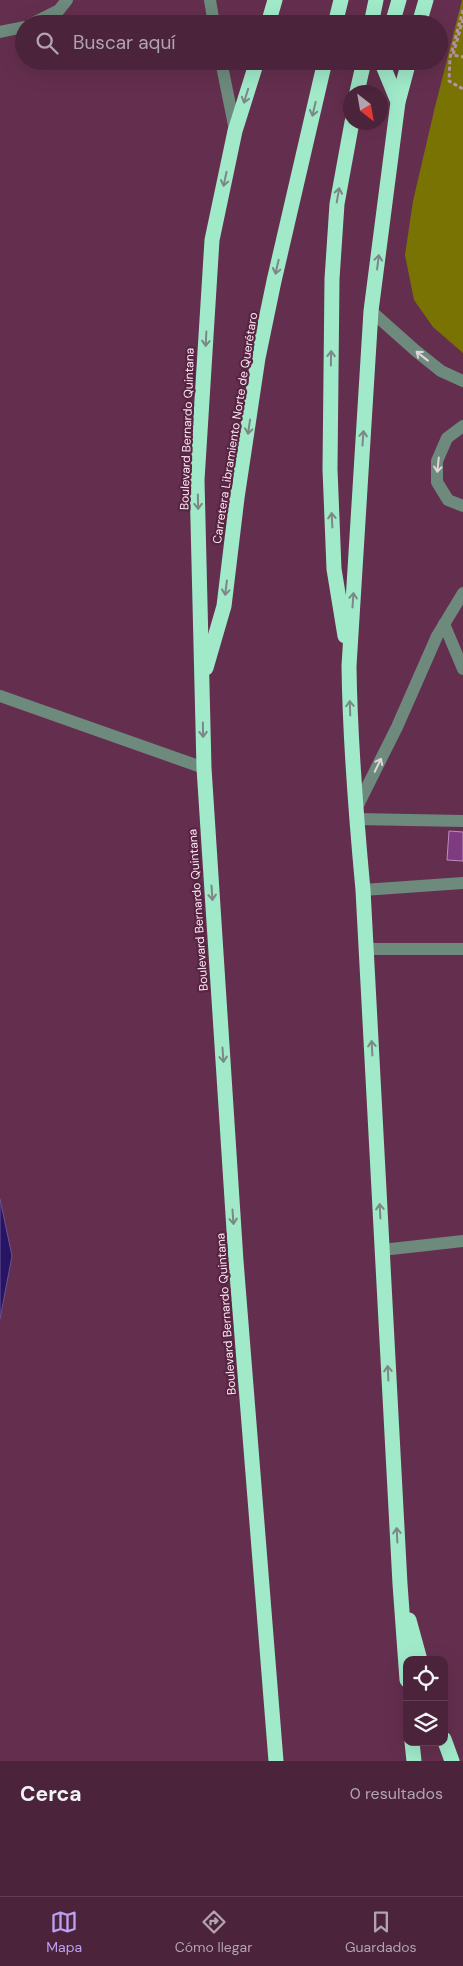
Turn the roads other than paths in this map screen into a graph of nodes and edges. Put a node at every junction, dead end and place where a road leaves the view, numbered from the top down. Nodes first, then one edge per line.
1 (67, 0) edge
2 (210, 0) edge
3 (275, 0) edge
4 (341, 0) edge
5 (376, 0) edge
6 (399, 0) edge
7 (426, 0) edge
8 (48, 15) edge
9 (212, 15) edge
10 (271, 15) edge
11 (337, 15) edge
12 (373, 15) edge
13 (395, 15) edge
14 (422, 15) edge
15 (15, 29) edge
16 (0, 32) edge
17 (223, 70) edge
18 (254, 70) edge
19 (323, 70) edge
20 (362, 70) edge
21 (385, 70) edge
22 (407, 70) edge
23 (359, 85) edge
24 (398, 102) junction
25 (350, 130) edge
26 (235, 131) junction
27 (372, 311) junction
28 (463, 381) edge
29 (463, 426) edge
30 (463, 506) edge
31 (463, 593) edge
32 (444, 624) junction
33 (349, 666) junction
34 (463, 669) edge
35 (202, 682) junction
36 (0, 696) edge
37 (204, 768) junction
38 (356, 814) junction
39 (463, 821) edge
40 (463, 882) edge
41 (364, 890) junction
42 (366, 949) junction
43 (463, 950) edge
44 (463, 1241) edge
45 (382, 1250) junction
46 (400, 1584) junction
47 (405, 1656) edge
48 (419, 1656) edge
49 (412, 1746) edge
50 (447, 1746) edge
51 (276, 1761) edge
52 (414, 1761) edge
53 (452, 1761) edge

1 - 8 street
2 - 9 street
3 - 10 highway
4 - 11 highway
5 - 12 highway
6 - 13 highway
7 - 14 highway
15 - 16 street
17 - 26 street
18 -> 26 highway, Boulevard Bernardo Quintana
19 -> 35 highway, Carretera Libramiento Norte de Querétaro
20 - 23 highway
21 - 24 highway
22 - 24 highway
27 -> 24 highway
33 -> 25 highway
26 -> 35 highway, Boulevard Bernardo Quintana
28 -> 27 street
33 -> 27 highway
29 -> 30 street
31 - 32 street
32 - 34 street
38 -> 32 street
38 -> 33 highway
35 -> 37 highway, Boulevard Bernardo Quintana
36 - 37 street
37 -> 51 highway, Boulevard Bernardo Quintana
38 - 39 street
38 - 41 highway
40 - 41 street
41 - 42 highway
42 - 43 street
45 -> 42 highway
44 - 45 street
46 -> 45 highway
46 - 47 highway
46 - 48 highway
49 - 52 highway
50 - 53 highway

